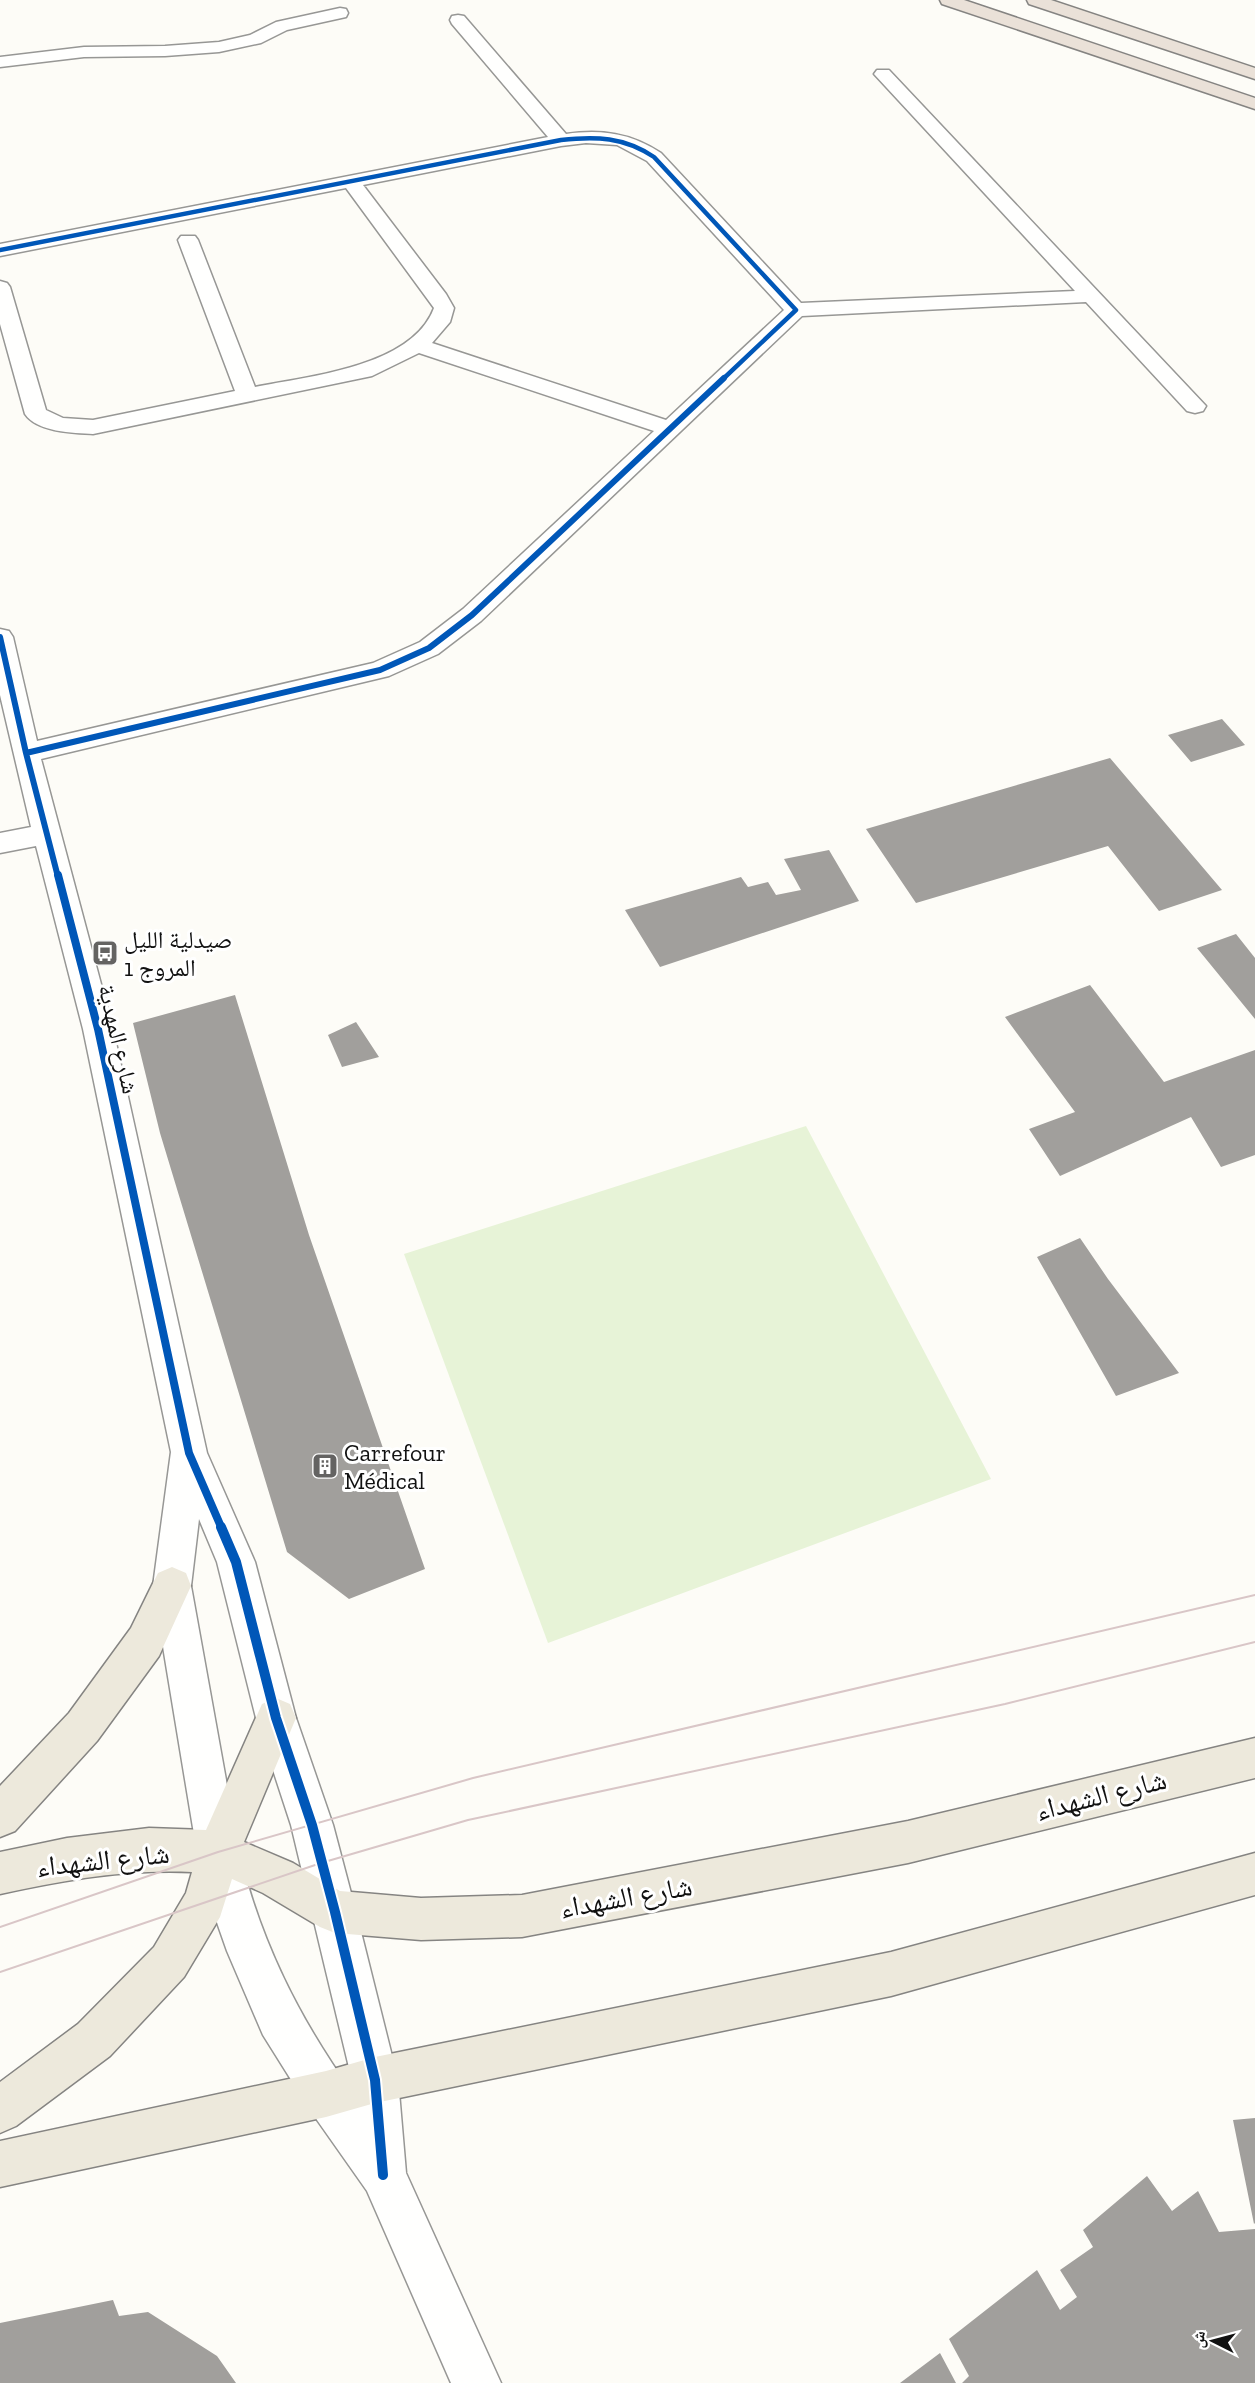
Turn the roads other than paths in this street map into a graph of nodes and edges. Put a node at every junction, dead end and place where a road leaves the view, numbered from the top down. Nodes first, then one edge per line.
1 (948, 0) edge
2 (1035, 0) edge
3 (340, 13) dead end
4 (458, 20) dead end
5 (0, 62) edge
6 (883, 74) dead end
7 (1255, 74) edge
8 (1255, 104) edge
9 (561, 140) junction
10 (351, 182) junction
11 (188, 240) dead end
12 (0, 250) edge
13 (0, 287) edge
14 (1091, 296) junction
15 (796, 310) junction
16 (418, 345) junction
17 (248, 396) junction
18 (1195, 406) dead end
19 (670, 429) junction
20 (0, 637) edge
21 (26, 753) junction
22 (47, 834) junction
23 (0, 843) edge
24 (189, 1453) junction
25 (172, 1586) junction
26 (276, 1718) junction
27 (1255, 1758) edge
28 (0, 1816) edge
29 (218, 1852) junction
30 (0, 1873) edge
31 (1255, 1874) edge
32 (335, 1912) junction
33 (375, 2080) junction
34 (326, 2094) junction
35 (0, 2110) edge
36 (0, 2164) edge
37 (383, 2175) junction
38 (476, 2383) edge

1 - 8 highway
2 - 7 highway
3 - 5 street
4 - 9 street
6 - 14 street
9 - 10 street
9 - 15 street
10 - 12 street
10 - 16 street
11 - 17 street
13 - 17 street
14 - 15 street
14 - 18 street
15 - 19 street
16 - 17 street
16 - 19 street
19 - 21 street
20 - 21 street, شارع المهدية
21 - 22 street, شارع المهدية
22 - 23 street
22 - 24 street, شارع المهدية
24 - 25 street
24 - 26 street
25 - 28 main road
25 - 29 street
26 - 29 main road
26 - 32 street
27 - 32 main road, شارع الشهداء
29 - 30 main road, شارع الشهداء
29 - 32 main road, شارع الشهداء
29 - 34 street
29 - 35 main road
31 - 33 main road
32 - 33 street
33 - 34 main road
33 - 37 street
34 - 36 main road
34 - 37 street
37 - 38 street

